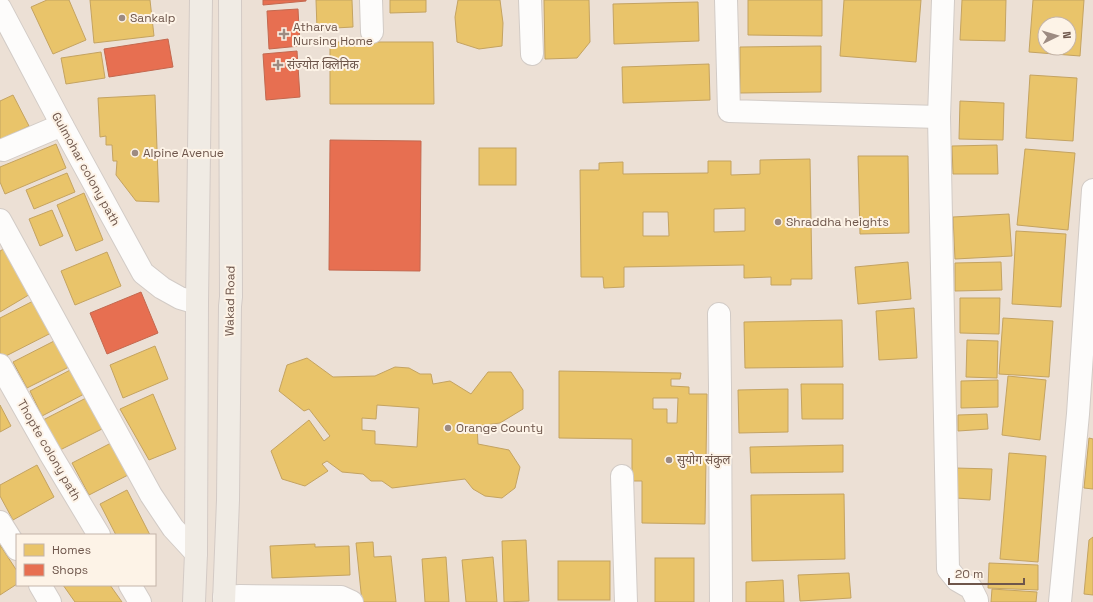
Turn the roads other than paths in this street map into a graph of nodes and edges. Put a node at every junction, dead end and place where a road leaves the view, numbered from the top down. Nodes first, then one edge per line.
1 (201, 0) edge
2 (230, 0) edge
3 (371, 0) edge
4 (530, 0) edge
5 (726, 0) edge
6 (943, 0) edge
7 (0, 8) edge
8 (372, 32) dead end
9 (532, 54) dead end
10 (939, 117) junction
11 (62, 126) junction
12 (3, 150) dead end
13 (1093, 190) edge
14 (0, 220) edge
15 (197, 303) junction
16 (719, 314) dead end
17 (0, 365) edge
18 (622, 476) dead end
19 (0, 522) edge
20 (98, 534) edge
21 (16, 547) edge
22 (196, 553) junction
23 (41, 586) edge
24 (131, 586) edge
25 (224, 599) edge
26 (50, 602) edge
27 (140, 602) edge
28 (194, 602) edge
29 (352, 602) edge
30 (626, 602) edge
31 (721, 602) edge
32 (977, 602) edge
33 (1060, 602) edge

1 - 15 main road
2 - 25 main road, Wakad Road
3 - 8 street
4 - 9 street
5 - 10 street
6 - 10 street
7 - 11 street, Gulmohar colony path
10 - 32 street
11 - 12 street
11 - 15 street, Gulmohar colony path
13 - 33 street
14 - 22 street
15 - 22 main road
16 - 31 street
17 - 20 street, Thopte colony path
18 - 30 street
19 - 21 street
22 - 28 main road
23 - 26 street
24 - 27 street
25 - 29 street

